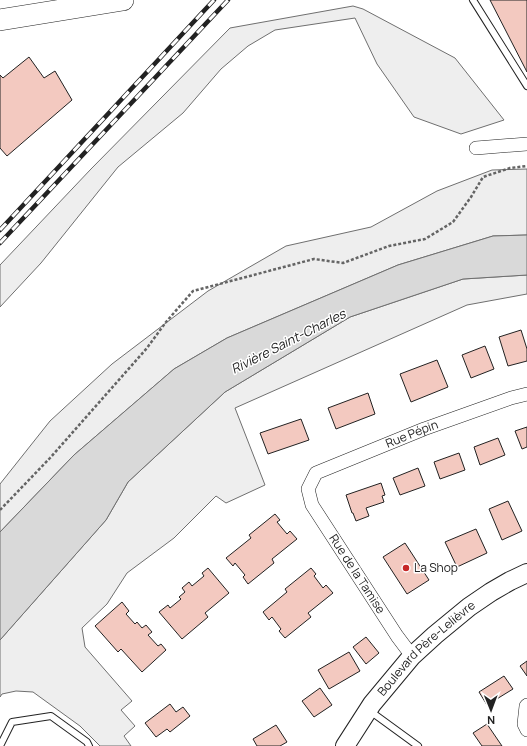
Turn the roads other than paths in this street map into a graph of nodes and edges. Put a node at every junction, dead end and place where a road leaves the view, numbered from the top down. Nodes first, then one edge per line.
1 (123, 0) edge
2 (473, 0) edge
3 (0, 20) edge
4 (527, 86) edge
5 (527, 144) edge
6 (476, 148) dead end
7 (527, 394) edge
8 (308, 489) joint
9 (527, 573) edge
10 (412, 656) junction
11 (527, 705) edge
12 (369, 710) junction
13 (527, 730) edge
14 (0, 746) edge
15 (89, 746) edge
16 (345, 746) edge
17 (418, 746) edge

1 - 3 main road
2 - 4 lane
5 - 6 street
7 - 8 street, Rue Pépin
8 - 10 street, Rue de la Tamise
9 - 10 main road, Boulevard Père-Lelièvre
10 - 12 main road, Boulevard Père-Lelièvre
11 - 13 street
12 - 16 main road, Boulevard Père-Lelièvre
12 - 17 lane
14 - 15 lane

